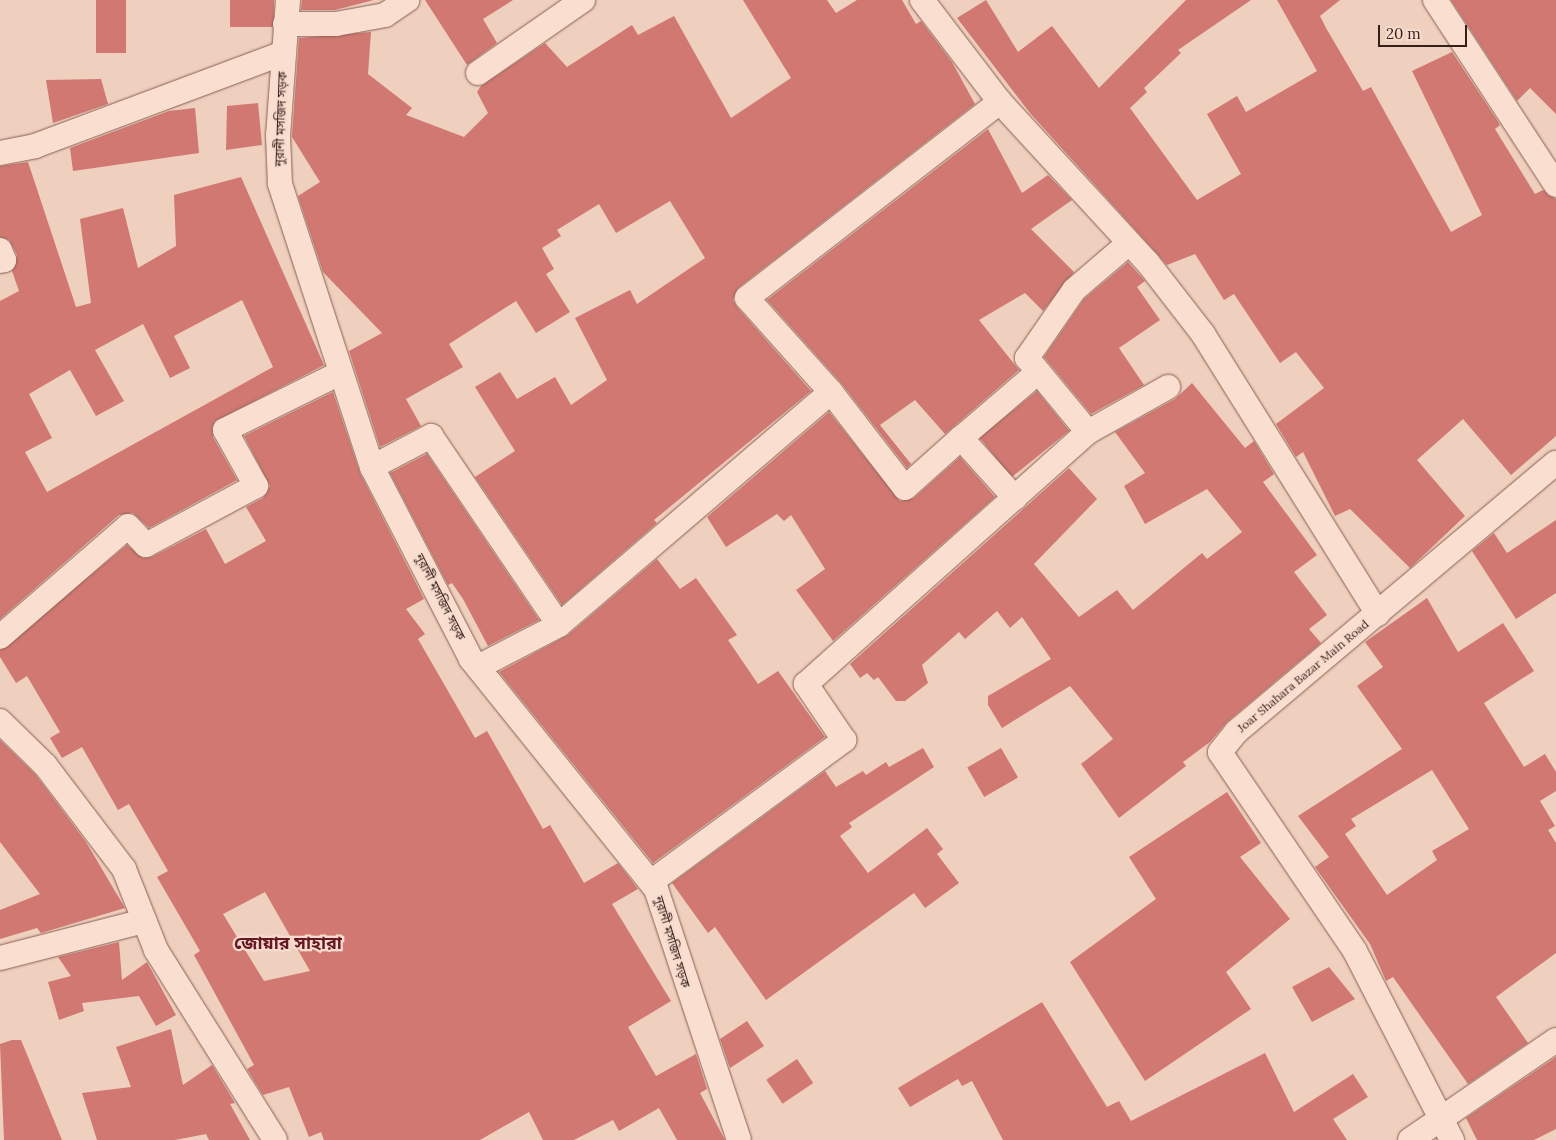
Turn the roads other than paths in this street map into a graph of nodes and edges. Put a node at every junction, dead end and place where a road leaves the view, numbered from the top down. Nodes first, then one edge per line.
1 (288, 0) edge
2 (407, 0) edge
3 (582, 0) edge
4 (922, 0) edge
5 (1435, 0) edge
6 (285, 24) junction
7 (284, 53) junction
8 (478, 73) dead end
9 (1000, 102) junction
10 (0, 153) edge
11 (1556, 185) edge
12 (1129, 243) junction
13 (0, 250) edge
14 (0, 261) edge
15 (1038, 372) junction
16 (338, 374) junction
17 (1168, 387) dead end
18 (830, 392) junction
19 (1088, 432) junction
20 (961, 438) junction
21 (1556, 463) edge
22 (372, 467) junction
23 (1016, 498) junction
24 (1378, 614) junction
25 (559, 625) junction
26 (0, 637) edge
27 (478, 667) junction
28 (0, 721) edge
29 (651, 882) junction
30 (144, 921) junction
31 (0, 958) edge
32 (1556, 1040) edge
33 (1443, 1116) junction
34 (275, 1140) edge
35 (739, 1140) edge
36 (1410, 1140) edge
37 (1452, 1140) edge

1 - 6 street, নুরানী মসজিদ সড়ক
2 - 6 street
3 - 8 street
4 - 9 street
5 - 11 street
6 - 7 street, নুরানী মসজিদ সড়ক
7 - 10 street
7 - 16 street, নুরানী মসজিদ সড়ক
9 - 12 street
9 - 18 street
12 - 15 street
12 - 24 street
13 - 14 street
15 - 19 street
15 - 20 street
16 - 22 street, নুরানী মসজিদ সড়ক
16 - 26 street
17 - 19 street
18 - 20 street
18 - 25 street
19 - 23 street
20 - 23 street
21 - 24 street, Joar Shahara Bazar Main Road
22 - 25 street
22 - 27 street, নুরানী মসজিদ সড়ক
23 - 29 street
24 - 33 street, Joar Shahara Bazar Main Road
25 - 27 street
27 - 29 street, নুরানী মসজিদ সড়ক
28 - 30 street
29 - 35 street, নুরানী মসজিদ সড়ক
30 - 31 street
30 - 34 street
32 - 33 street
33 - 36 street
33 - 37 street

